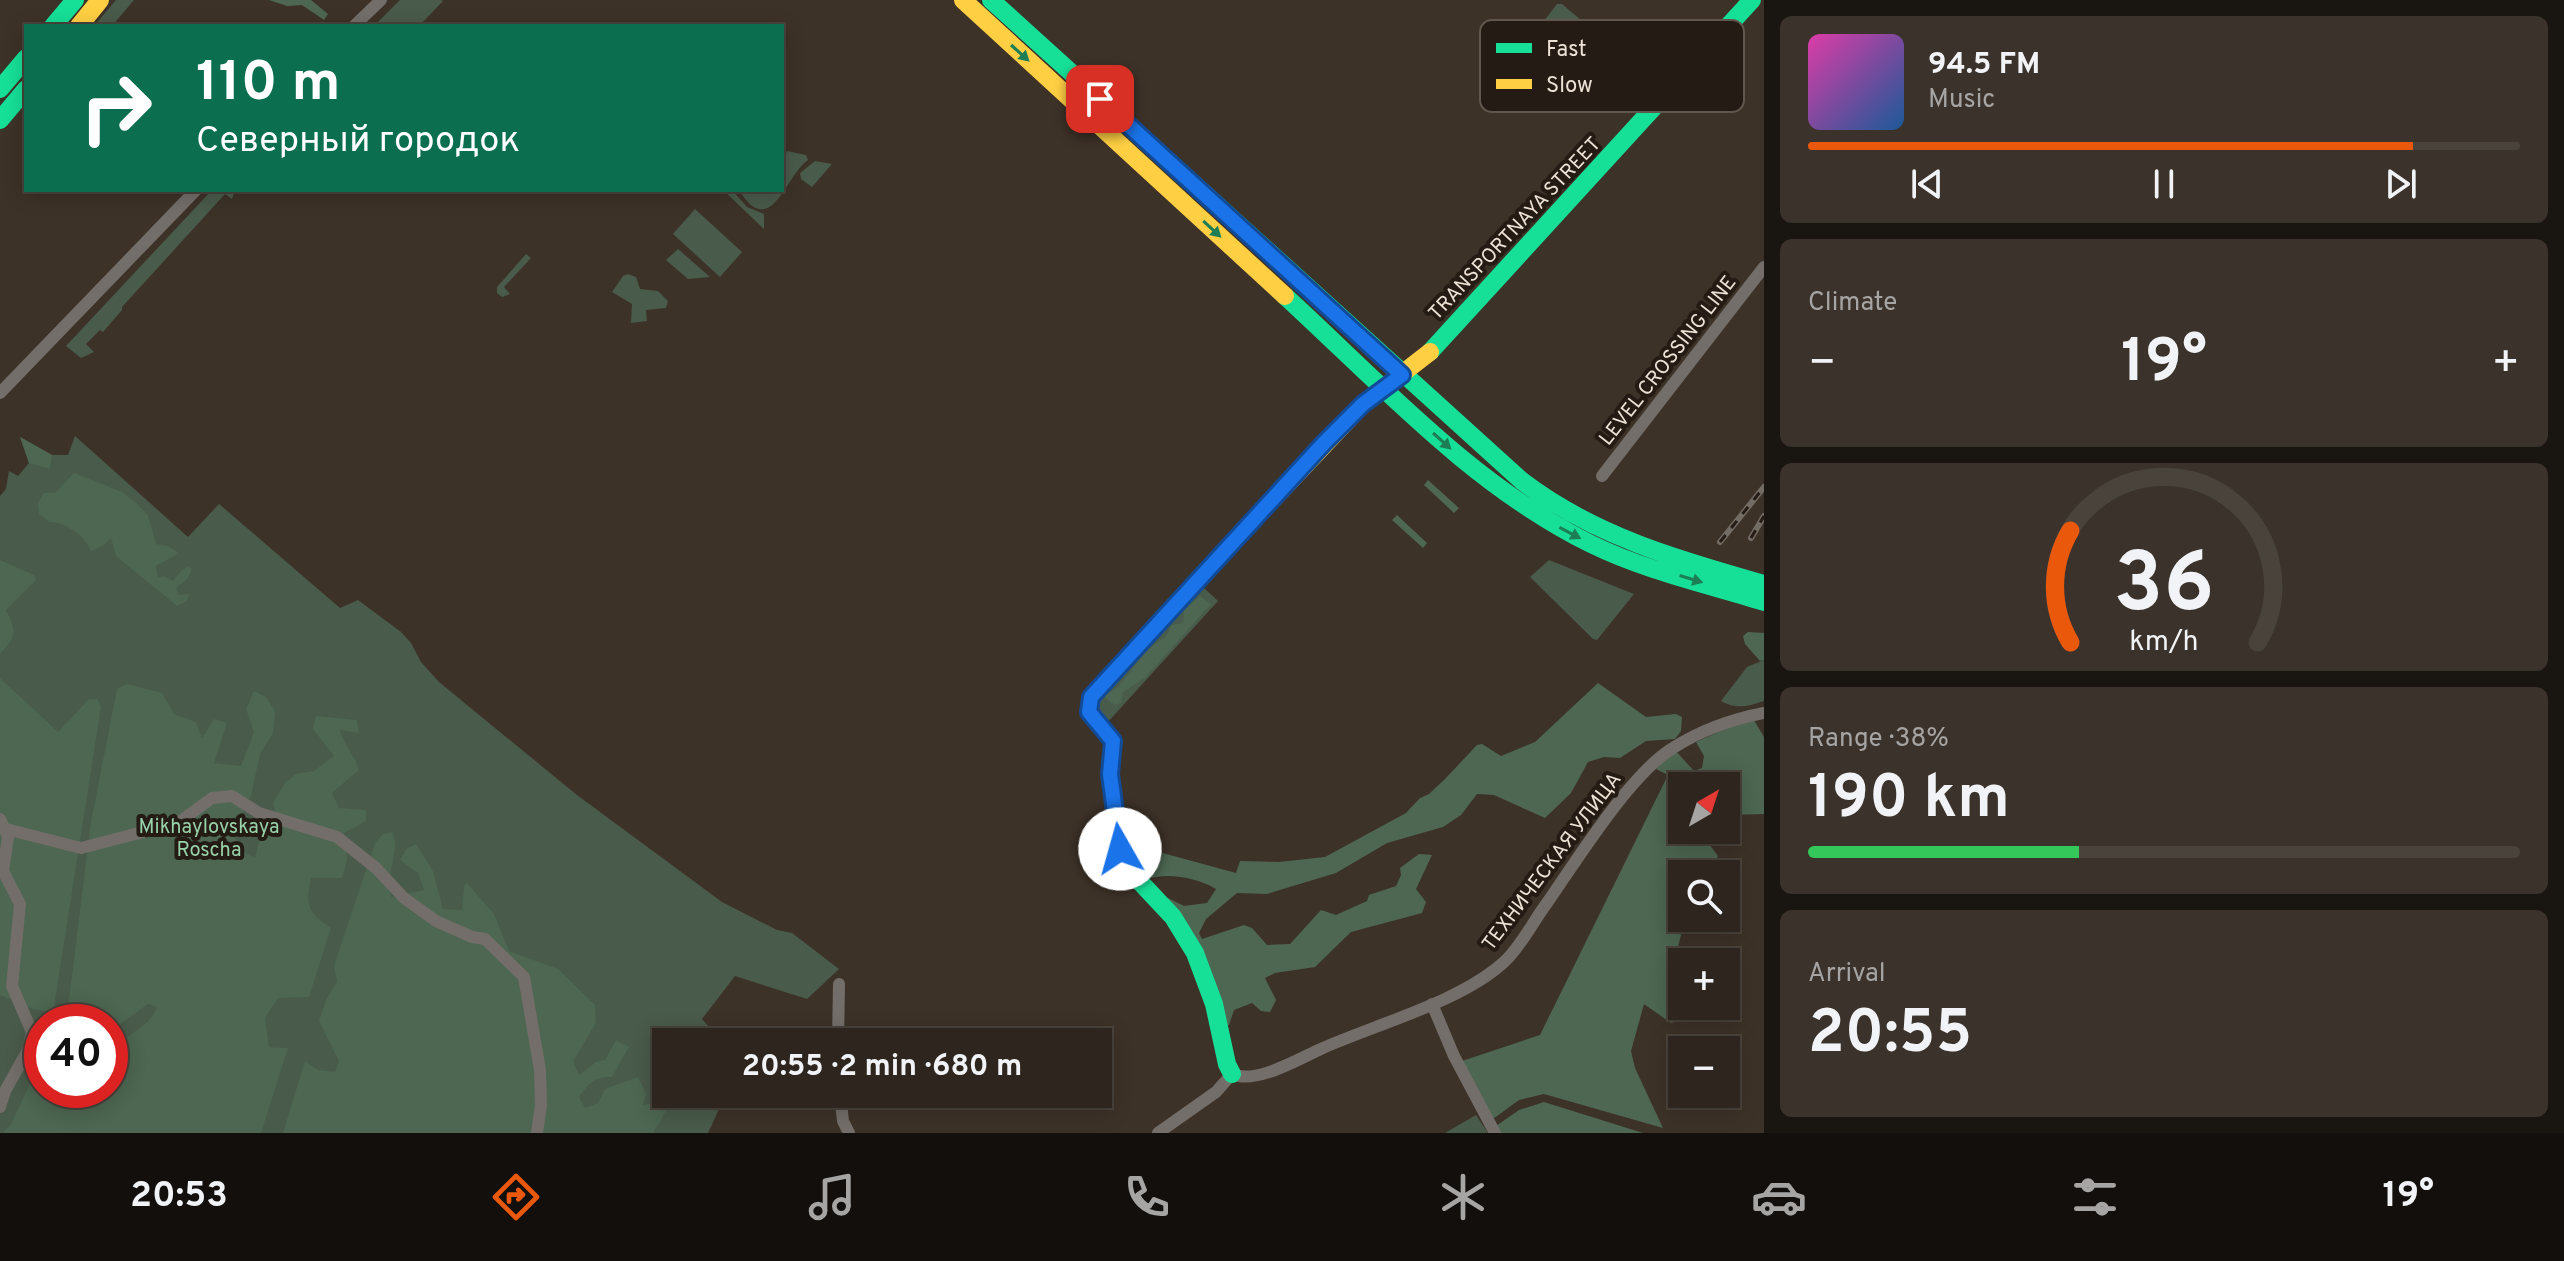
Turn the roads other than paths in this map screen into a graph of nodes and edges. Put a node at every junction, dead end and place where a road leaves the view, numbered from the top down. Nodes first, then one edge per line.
1 (75, 0) edge
2 (100, 0) edge
3 (381, 0) edge
4 (963, 0) edge
5 (991, 0) edge
6 (1752, 0) edge
7 (1734, 20) edge
8 (55, 24) edge
9 (81, 24) edge
10 (356, 24) edge
11 (24, 60) edge
12 (0, 89) edge
13 (24, 91) edge
14 (1650, 112) edge
15 (0, 120) edge
16 (194, 192) edge
17 (1764, 267) edge
18 (1402, 375) junction
19 (1385, 388) junction
20 (0, 393) edge
21 (1602, 476) dead end
22 (1764, 584) edge
23 (1764, 602) edge
24 (1764, 713) edge
25 (3, 824) edge
26 (839, 984) dead end
27 (1432, 1004) junction
28 (838, 1028) edge
29 (1232, 1074) junction
30 (0, 1107) edge
31 (842, 1108) edge
32 (537, 1133) edge
33 (849, 1133) edge
34 (1158, 1133) edge
35 (1495, 1133) edge

1 - 8 main road
2 - 9 main road
3 - 10 street
4 -> 19 main road
5 - 18 main road
6 - 7 main road, TRANSPORTNAYA STREET
11 - 12 main road
13 - 15 main road
14 - 18 main road, TRANSPORTNAYA STREET
16 - 20 street
17 - 21 street, LEVEL CROSSING LINE
18 - 19 main road, TRANSPORTNAYA STREET
18 - 22 main road
19 -> 23 main road
19 - 29 main road, TRANSPORTNAYA STREET
24 - 27 street, ТЕХНИЧЕСКАЯ УЛИЦА
25 - 30 street
25 - 32 street
26 - 28 street
27 - 29 street, ТЕХНИЧЕСКАЯ УЛИЦА
27 - 35 street
29 - 34 street
31 - 33 street

